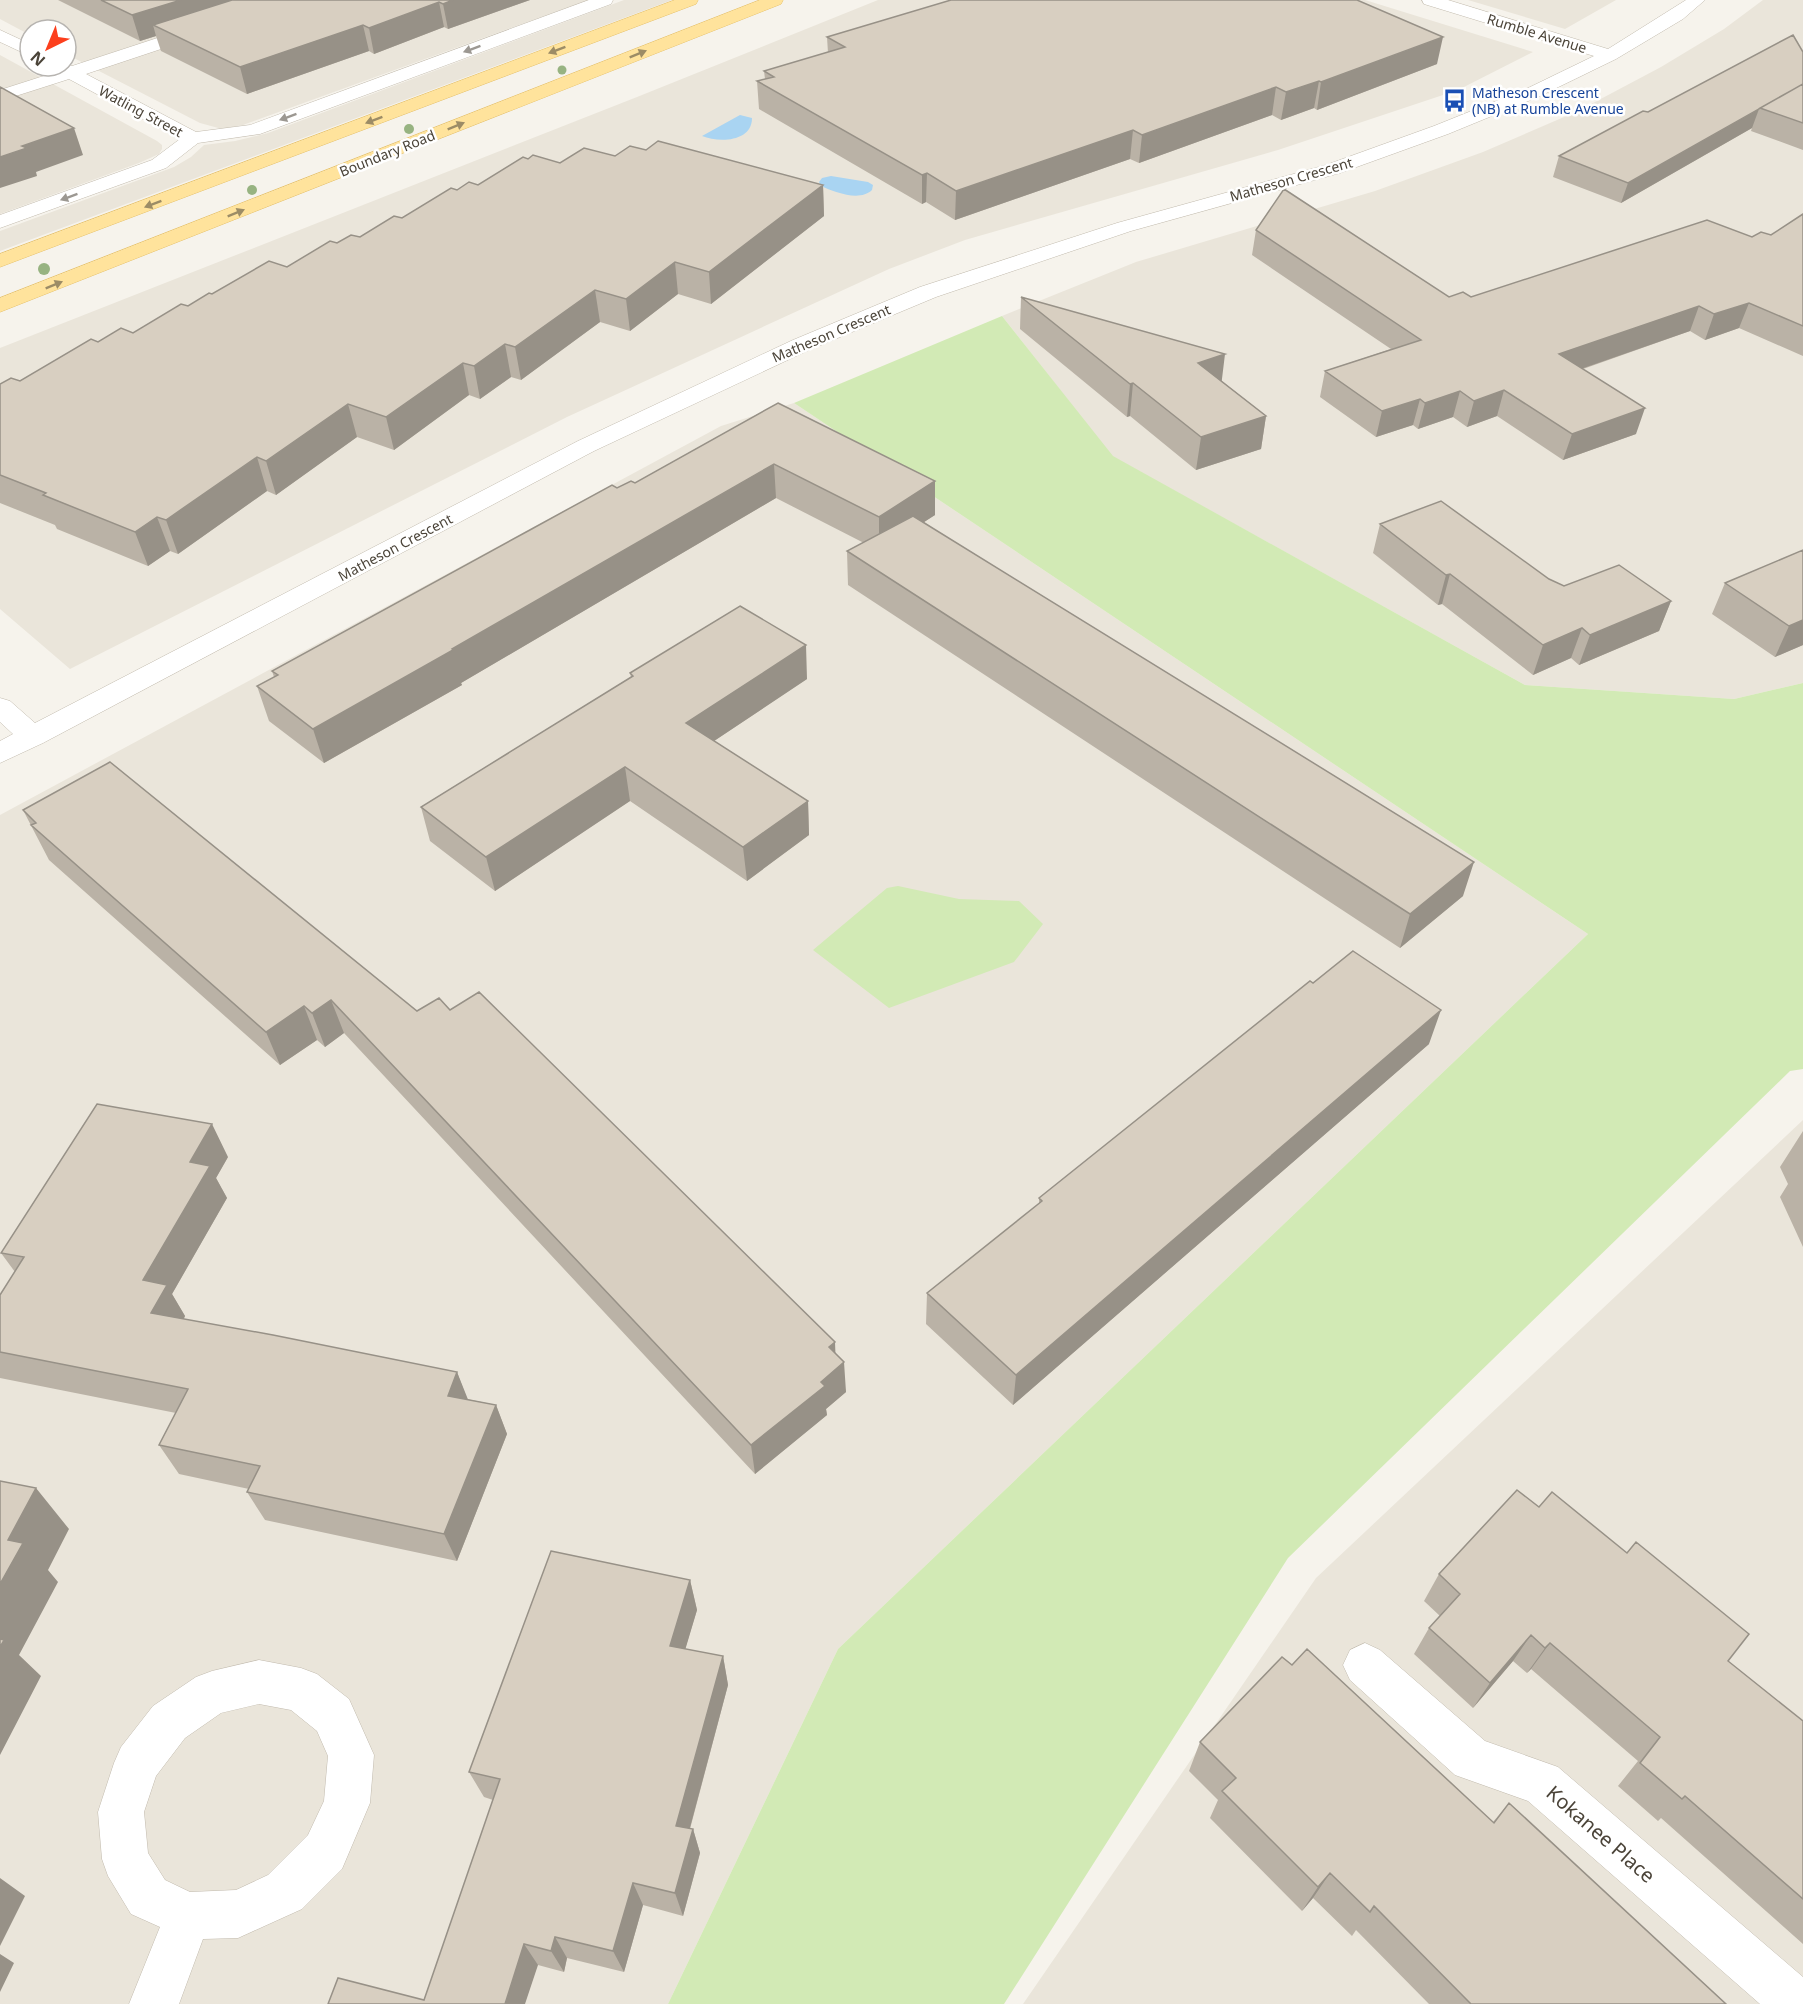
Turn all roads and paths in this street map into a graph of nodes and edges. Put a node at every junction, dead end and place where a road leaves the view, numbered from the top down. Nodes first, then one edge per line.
1 (605, 0) edge
2 (690, 0) edge
3 (775, 0) edge
4 (1430, 0) edge
5 (1697, 0) edge
6 (213, 26) edge
7 (0, 35) edge
8 (18, 45) edge
9 (1610, 55) junction
10 (78, 65) edge
11 (78, 76) edge
12 (43, 78) edge
13 (0, 96) edge
14 (193, 138) junction
15 (0, 222) edge
16 (0, 261) edge
17 (0, 306) edge
18 (0, 707) edge
19 (33, 736) junction
20 (0, 753) edge
21 (1365, 1665) dead end
22 (188, 1916) junction
23 (154, 2004) edge
24 (1797, 2004) edge

1 -> 14 street
2 -> 16 main road
17 -> 3 main road, Boundary Road
4 - 9 street, Rumble Avenue
5 - 9 street, Matheson Crescent
6 - 10 street
7 - 8 street
9 - 19 street, Matheson Crescent
11 - 14 street, Watling Street
12 - 13 street
14 -> 15 street
18 - 19 street
19 - 20 street, Matheson Crescent
21 - 24 street, Kokanee Place
22 - 22 street
22 - 23 street

